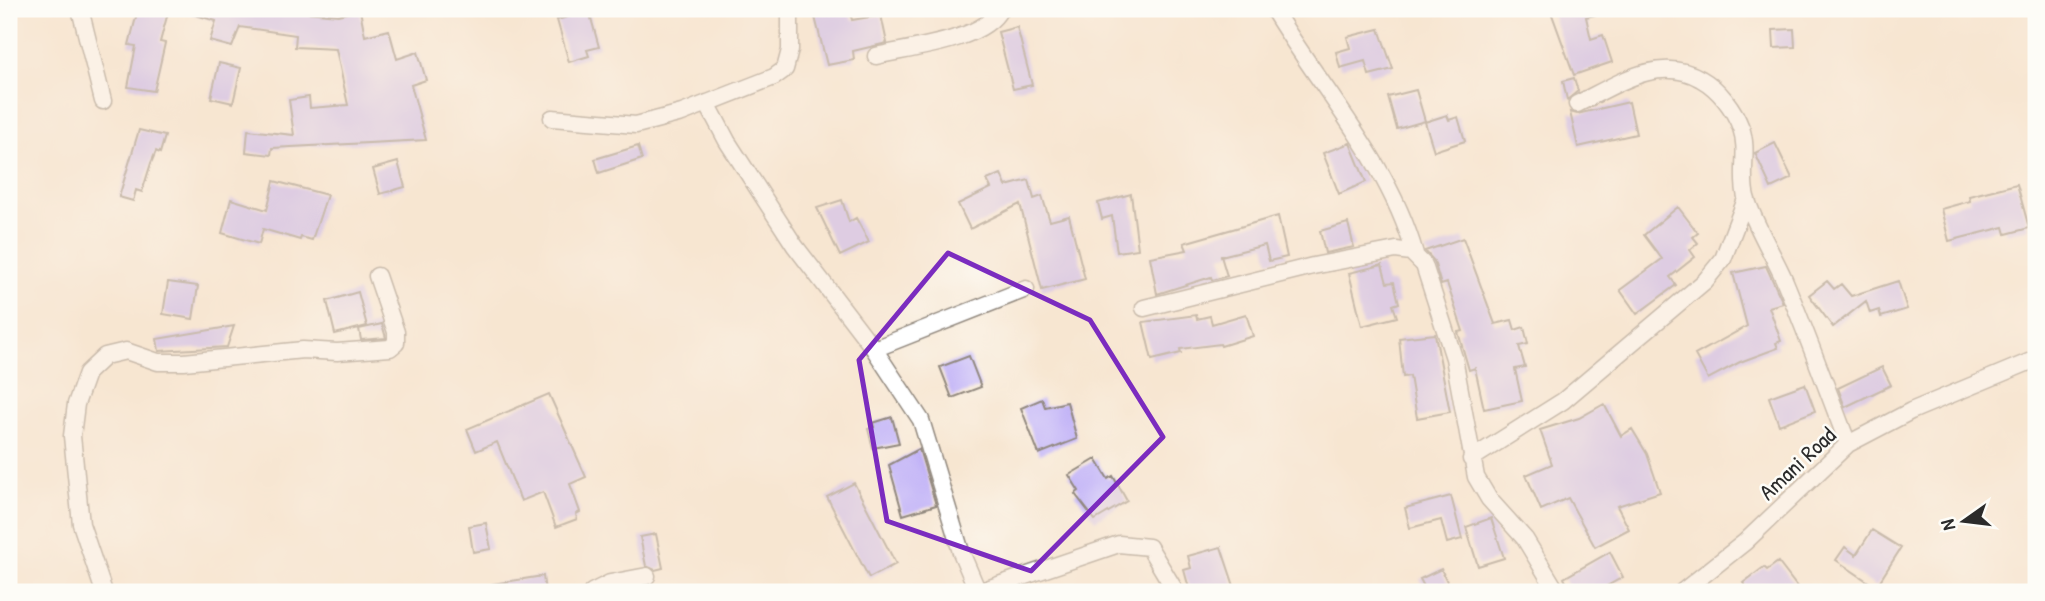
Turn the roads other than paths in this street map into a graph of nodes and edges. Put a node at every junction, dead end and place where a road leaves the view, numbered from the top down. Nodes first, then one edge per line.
1 (80, 9) edge
2 (790, 9) edge
3 (1000, 9) edge
4 (1273, 9) edge
5 (876, 56) dead end
6 (103, 101) dead end
7 (707, 103) junction
8 (1577, 104) dead end
9 (552, 118) dead end
10 (1746, 199) junction
11 (1415, 254) junction
12 (377, 276) dead end
13 (1026, 289) dead end
14 (1144, 308) dead end
15 (874, 349) junction
16 (2036, 359) edge
17 (1848, 444) junction
18 (1471, 459) junction
19 (1546, 573) junction
20 (647, 576) dead end
21 (104, 592) edge
22 (592, 592) edge
23 (978, 592) edge
24 (1176, 592) edge
25 (1540, 592) edge
26 (1557, 592) edge
27 (1682, 592) edge

1 - 6 street
2 - 7 street
3 - 5 street
4 - 11 street
7 - 9 street
7 - 15 street
8 - 10 street
10 - 17 street
10 - 18 street
11 - 14 street
11 - 18 street
12 - 21 street
13 - 15 street
15 - 23 street
16 - 17 street, Amani Road
17 - 27 street, Amani Road
18 - 19 street
19 - 25 street
19 - 26 street
20 - 22 street
23 - 24 street

